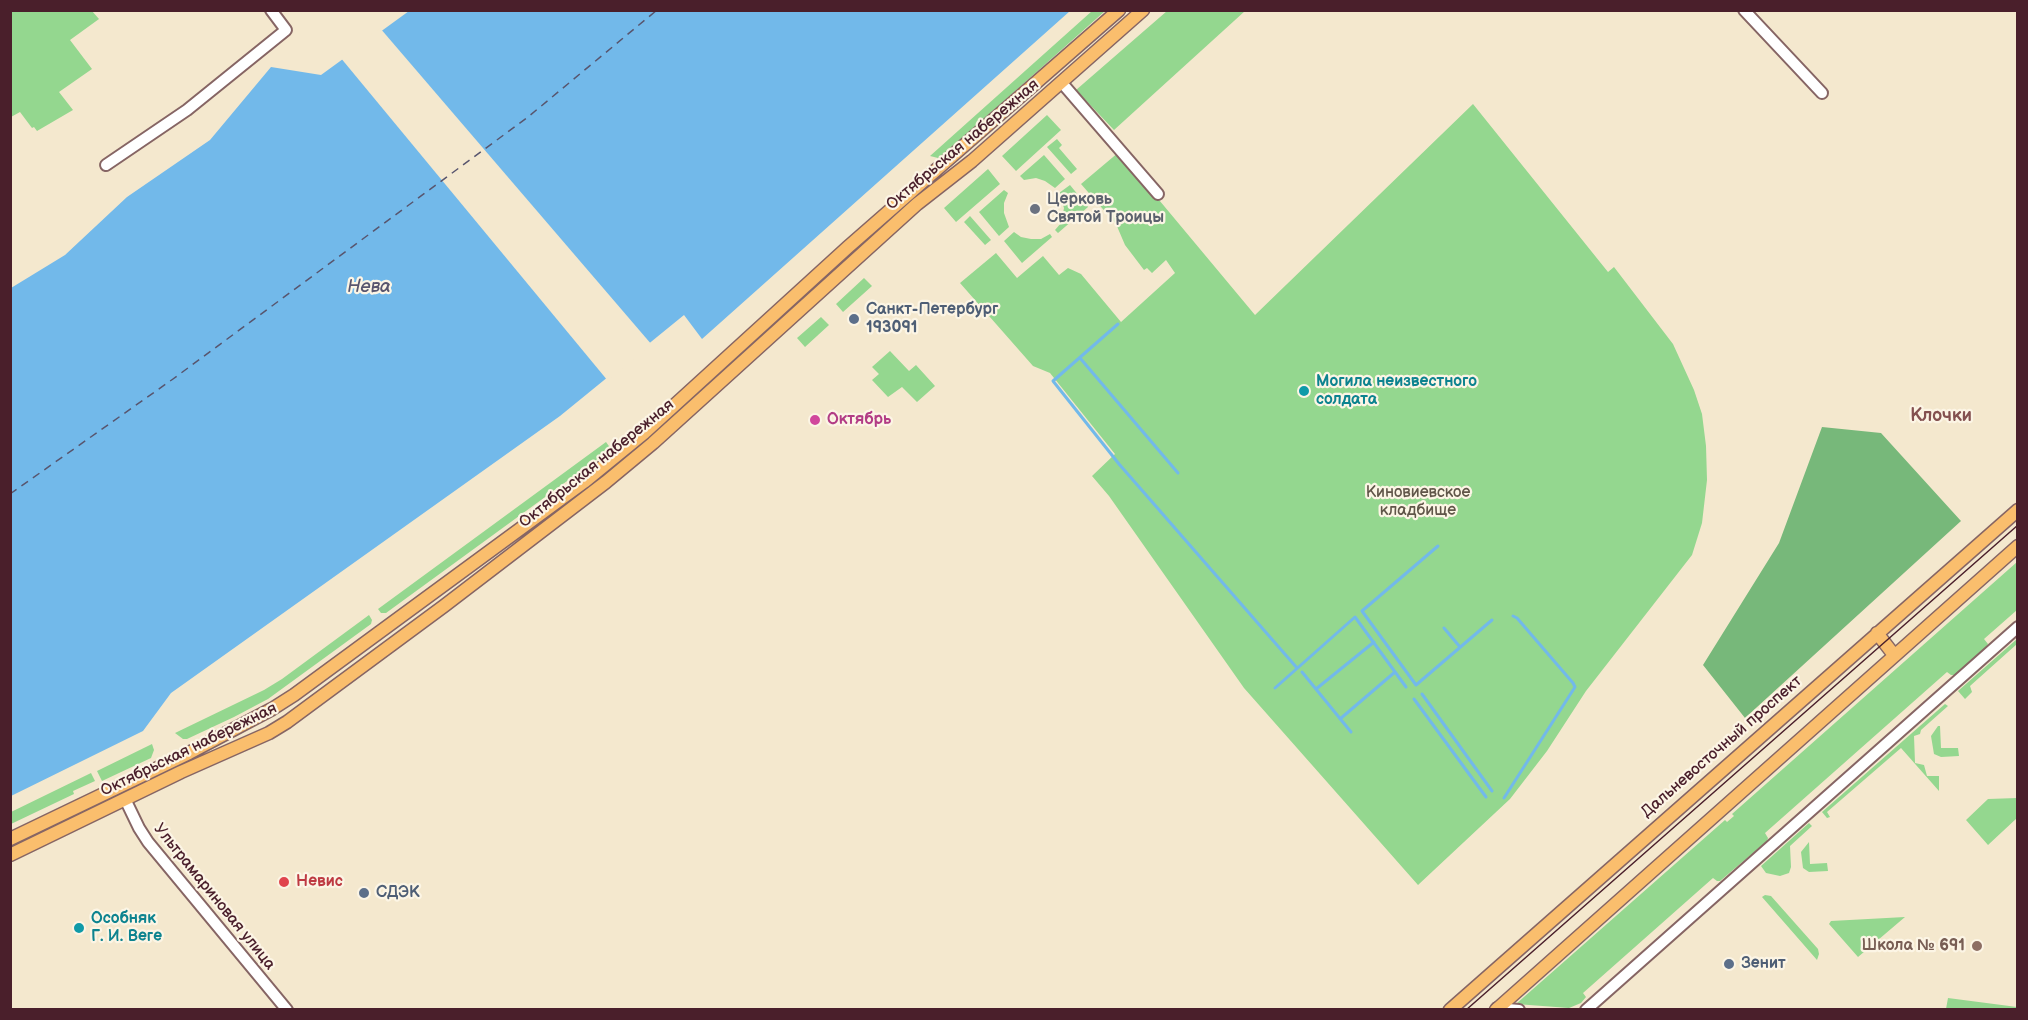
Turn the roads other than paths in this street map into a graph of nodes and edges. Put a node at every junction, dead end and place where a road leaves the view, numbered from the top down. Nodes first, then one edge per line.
1 (271, 10) edge
2 (1119, 10) edge
3 (1143, 10) edge
4 (1744, 10) edge
5 (1062, 83) junction
6 (1822, 93) dead end
7 (106, 165) dead end
8 (1158, 194) dead end
9 (2018, 510) edge
10 (2018, 546) edge
11 (2018, 627) edge
12 (1877, 633) junction
13 (1894, 655) junction
14 (124, 799) junction
15 (10, 839) edge
16 (10, 855) edge
17 (1496, 1009) edge
18 (287, 1010) edge
19 (1449, 1010) edge
20 (1519, 1010) edge
21 (1586, 1010) edge

1 - 7 street
2 - 15 main road, Октябрьская набережная
3 - 5 main road, Октябрьская набережная
4 - 6 street
5 - 8 street
5 - 14 main road, Октябрьская набережная
9 - 12 main road, Дальневосточный проспект
10 - 13 main road
11 - 21 street
12 - 13 main road
12 - 19 main road, Дальневосточный проспект
13 - 17 main road
14 - 16 main road, Октябрьская набережная
14 - 18 street, Ультрамариновая улица
17 - 20 street

